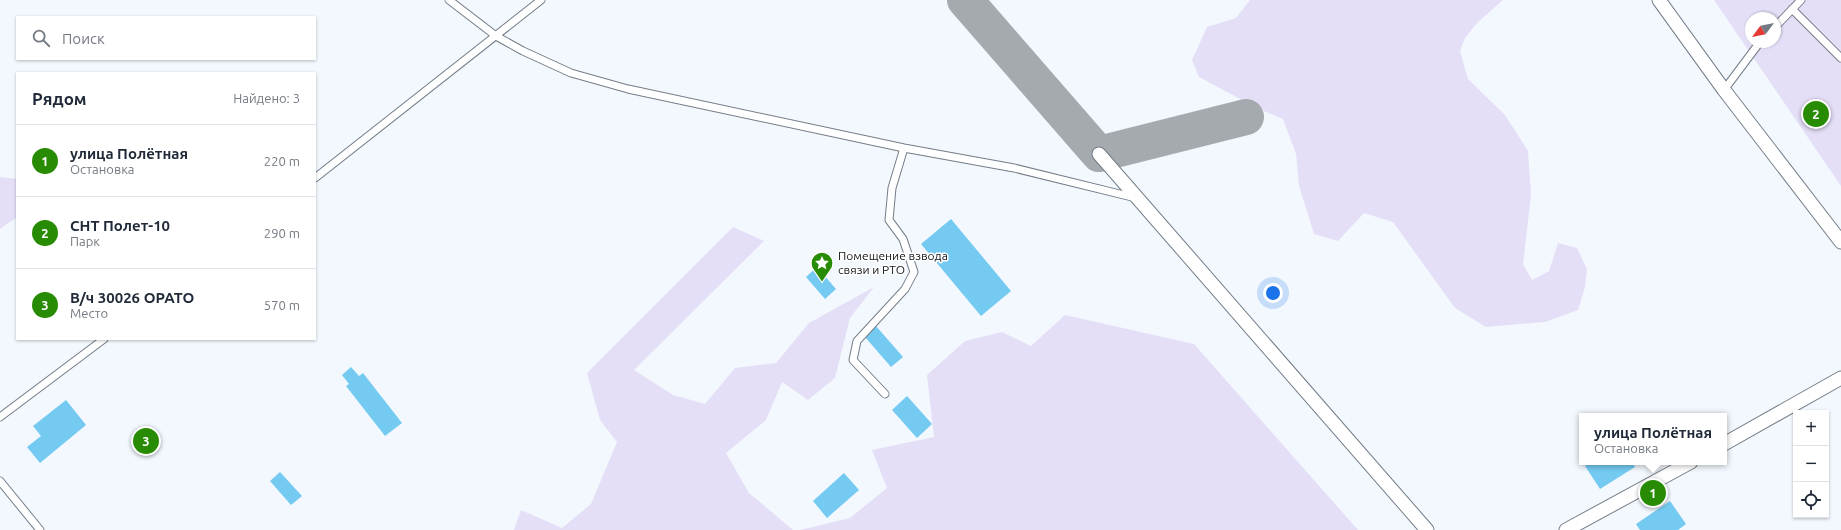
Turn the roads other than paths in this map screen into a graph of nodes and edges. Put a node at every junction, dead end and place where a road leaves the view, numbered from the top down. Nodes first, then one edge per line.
1 (449, 0) edge
2 (541, 0) edge
3 (1659, 0) edge
4 (1801, 0) edge
5 (1792, 9) junction
6 (1781, 21) edge
7 (496, 36) junction
8 (1756, 48) edge
9 (1841, 58) edge
10 (1724, 90) junction
11 (904, 148) junction
12 (1099, 154) dead end
13 (316, 177) edge
14 (1138, 199) junction
15 (1841, 242) edge
16 (103, 340) edge
17 (1841, 378) edge
18 (885, 394) dead end
19 (0, 417) edge
20 (1727, 442) edge
21 (1685, 465) edge
22 (0, 481) edge
23 (40, 530) edge
24 (1427, 530) edge
25 (1566, 530) edge

1 - 7 lane
2 - 7 lane
3 - 10 street
4 - 5 lane
5 - 6 lane
5 - 9 lane
7 - 11 lane
7 - 13 lane
8 - 10 lane
10 - 15 street
11 - 14 lane
11 - 18 lane
12 - 14 street
14 - 24 street
16 - 19 lane
17 - 20 street
21 - 25 street
22 - 23 lane

